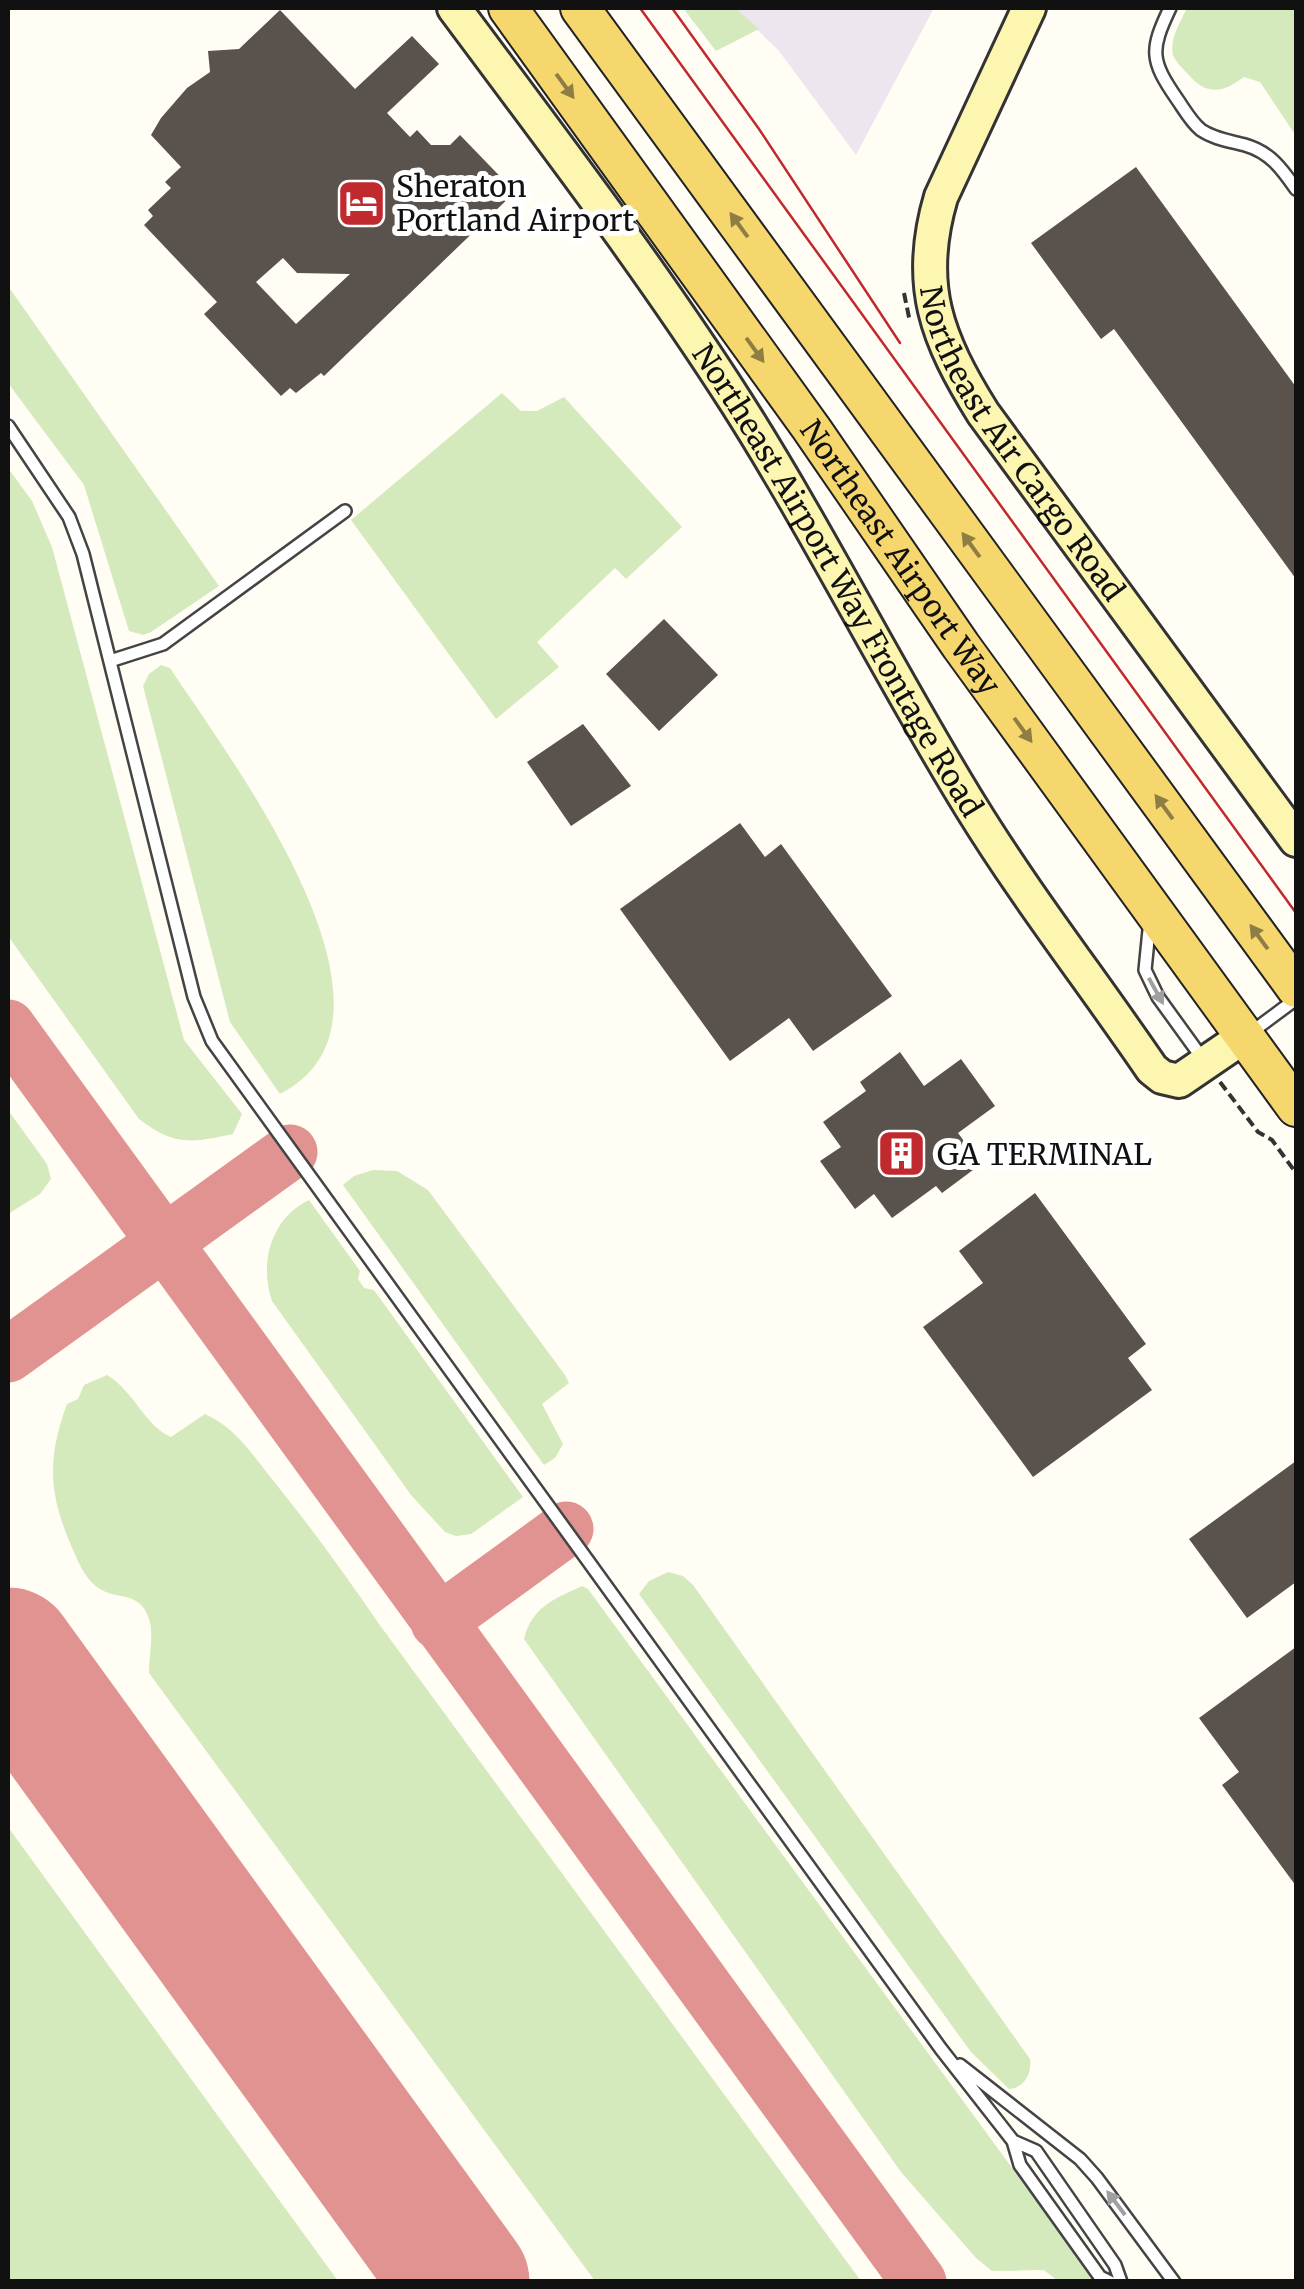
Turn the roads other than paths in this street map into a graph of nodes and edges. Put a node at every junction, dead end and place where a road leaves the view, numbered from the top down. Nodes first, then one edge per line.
1 (454, 8) edge
2 (508, 8) edge
3 (580, 8) edge
4 (1029, 8) edge
5 (1170, 8) edge
6 (1296, 189) edge
7 (8, 426) edge
8 (345, 511) dead end
9 (110, 661) junction
10 (1296, 840) edge
11 (1152, 906) junction
12 (1296, 988) edge
13 (1296, 999) edge
14 (1245, 1036) junction
15 (1215, 1075) junction
16 (1296, 1107) edge
17 (941, 2050) junction
18 (1013, 2141) junction
19 (1110, 2282) edge
20 (1121, 2282) edge
21 (1174, 2282) edge

1 - 15 street, Northeast Airport Way Frontage Road
2 -> 11 main road, Northeast Airport Way
12 -> 3 main road, Northeast Airport Way
4 - 10 street, Northeast Air Cargo Road
5 - 6 lane
7 - 9 lane
8 - 9 lane
9 - 17 lane
11 - 14 main road, Northeast Airport Way
11 -> 15 lane
13 - 14 lane
14 - 15 street, Northeast Airport Way Frontage Road
14 - 16 main road, Northeast Airport Way
17 - 18 lane
21 -> 17 lane
18 - 19 lane
18 - 20 lane

